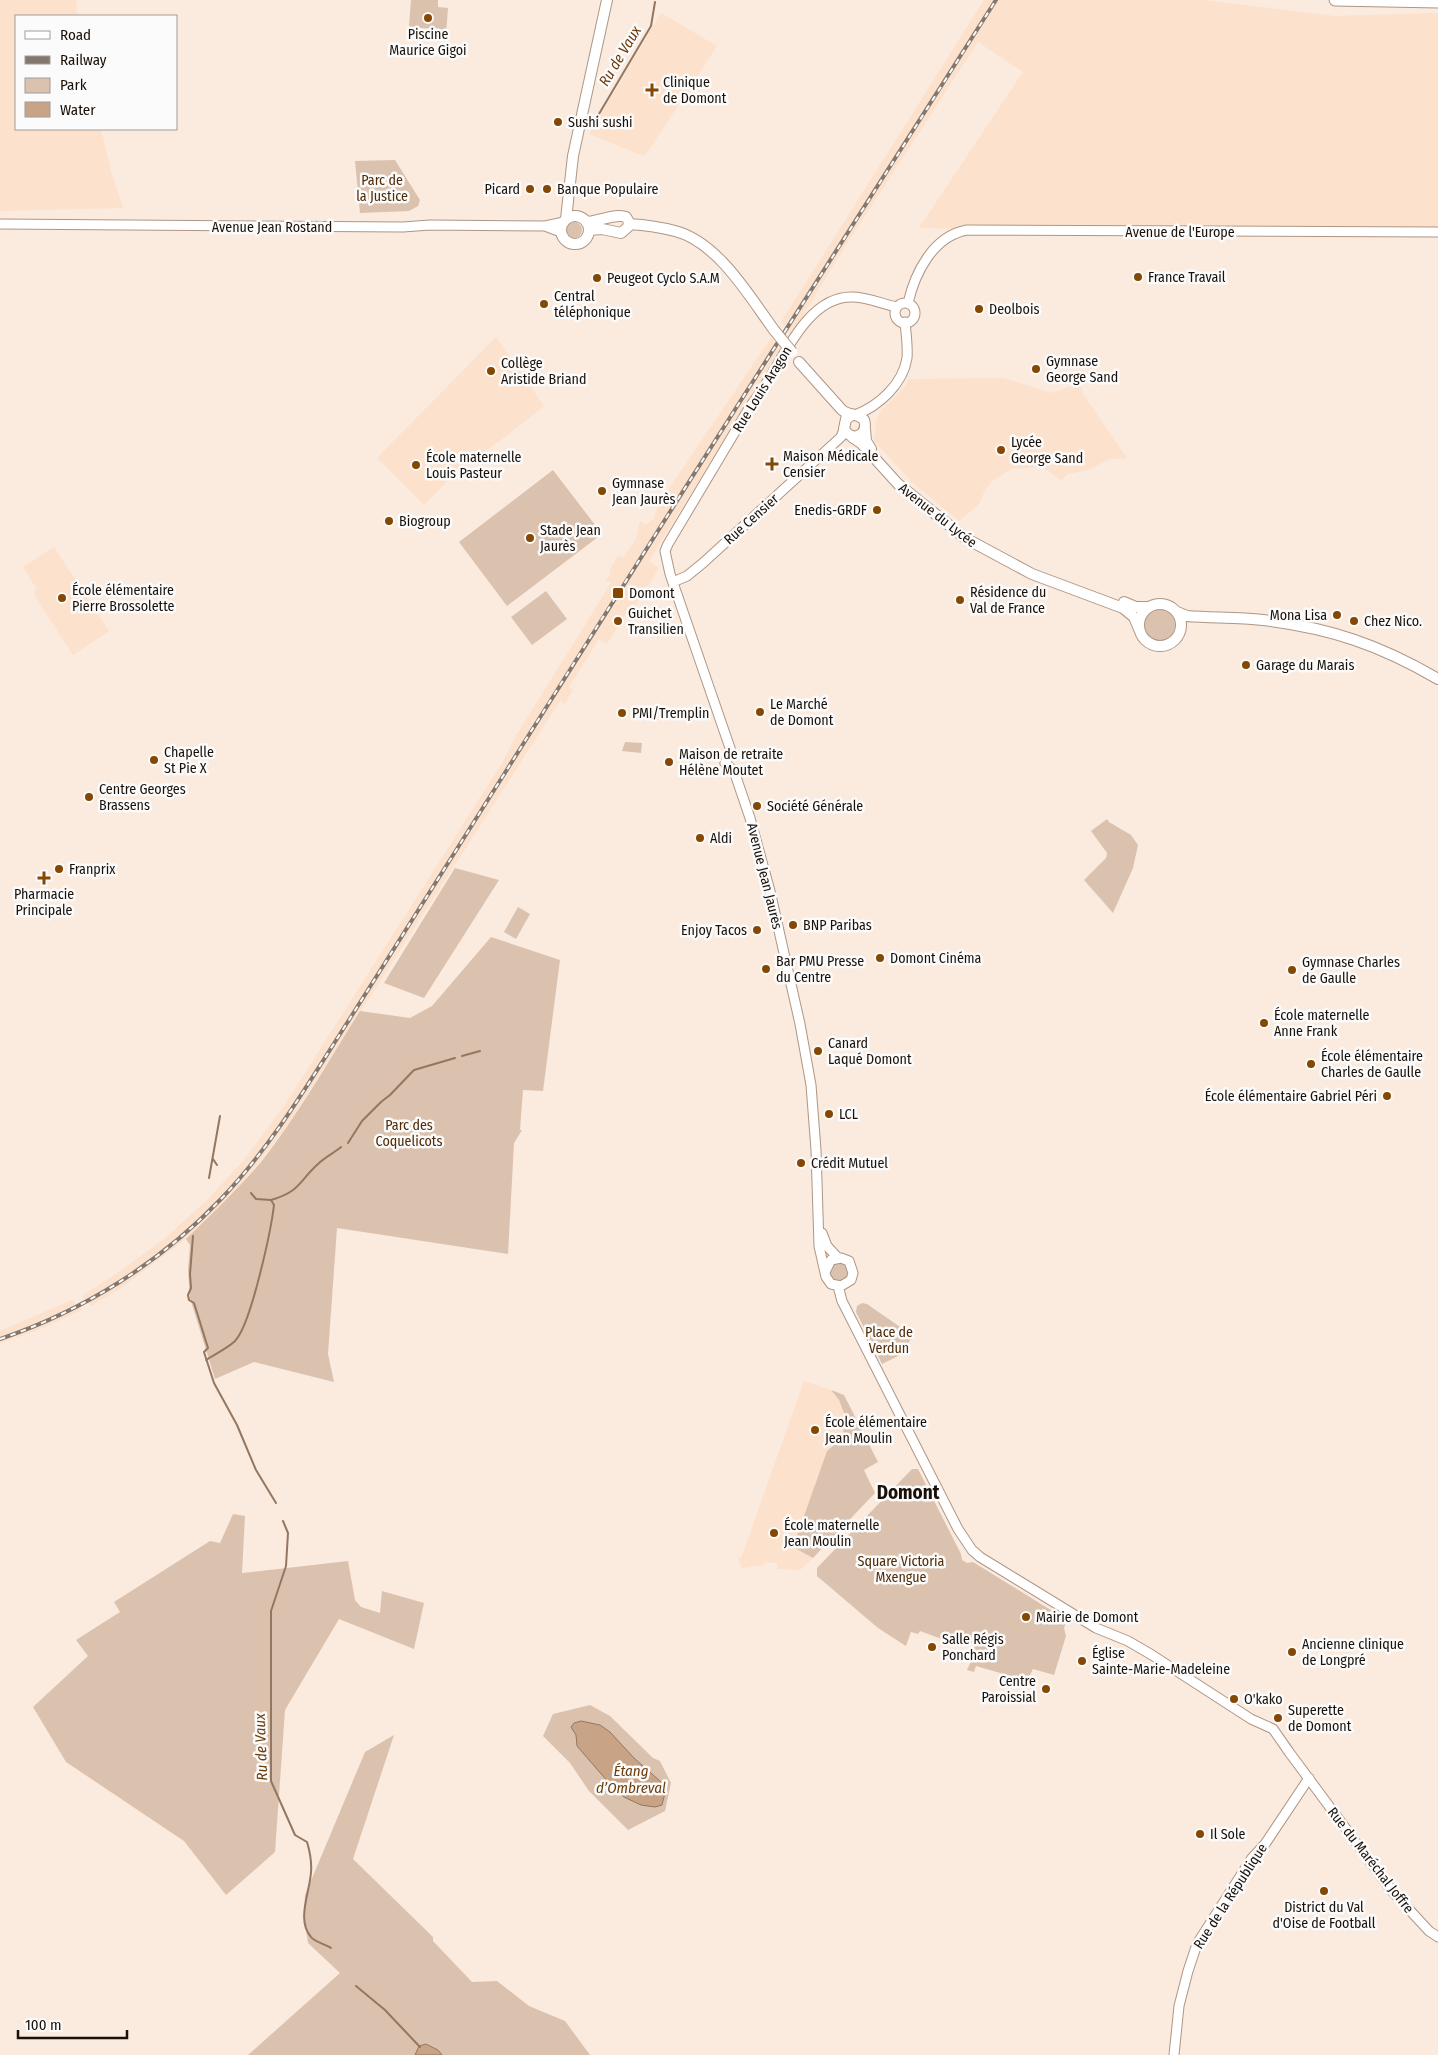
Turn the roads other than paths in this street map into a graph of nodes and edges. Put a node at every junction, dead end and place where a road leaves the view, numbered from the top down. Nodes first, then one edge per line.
1 (607, 0) edge
2 (1335, 0) edge
3 (1438, 2) edge
4 (570, 190) junction
5 (578, 216) junction
6 (0, 224) edge
7 (564, 224) junction
8 (629, 224) junction
9 (588, 226) junction
10 (1438, 232) edge
11 (908, 303) junction
12 (897, 307) junction
13 (905, 322) junction
14 (799, 362) junction
15 (870, 408) junction
16 (854, 415) junction
17 (866, 427) junction
18 (844, 428) junction
19 (852, 437) junction
20 (668, 544) joint
21 (673, 582) junction
22 (1149, 607) junction
23 (1176, 612) junction
24 (1216, 617) junction
25 (1298, 626) junction
26 (1139, 629) junction
27 (1180, 632) junction
28 (1438, 679) edge
29 (1438, 684) edge
30 (819, 1224) junction
31 (838, 1258) junction
32 (825, 1272) junction
33 (838, 1286) junction
34 (1309, 1778) junction
35 (1438, 1937) edge
36 (1174, 2055) edge

1 - 4 main road
2 - 3 highway
4 - 5 main road
4 - 7 main road
5 - 7 main road
5 - 9 main road
6 - 7 street, Avenue Jean Rostand
7 - 9 main road
8 - 9 main road
8 - 9 main road
8 - 14 main road, bridge
10 - 11 street, Avenue de l'Europe
11 - 12 street
11 - 13 street
12 - 13 street
12 - 20 street, Rue Louis Aragon
13 - 15 street
14 - 16 main road
14 - 18 main road
15 - 16 street
15 - 17 street
16 - 17 main road
16 - 18 main road
17 - 19 main road
17 - 22 main road, Avenue du Lycée
18 - 19 main road
18 - 21 street, Rue Censier
19 - 26 main road, Avenue du Lycée
20 - 21 street, Avenue Jean Jaurès
21 - 30 street, Avenue Jean Jaurès
22 - 23 main road
22 - 26 main road
23 - 24 main road
23 - 27 main road
24 - 25 main road
24 - 27 main road
25 - 28 main road
25 - 29 main road
26 - 27 main road
30 - 31 street, Avenue Jean Jaurès
30 - 32 street, Avenue Jean Jaurès
31 - 32 street
31 - 33 street
32 - 33 street
33 - 34 street, Rue du Maréchal Joffre
34 - 35 street, Rue du Maréchal Joffre
34 - 36 street, Rue de la République

